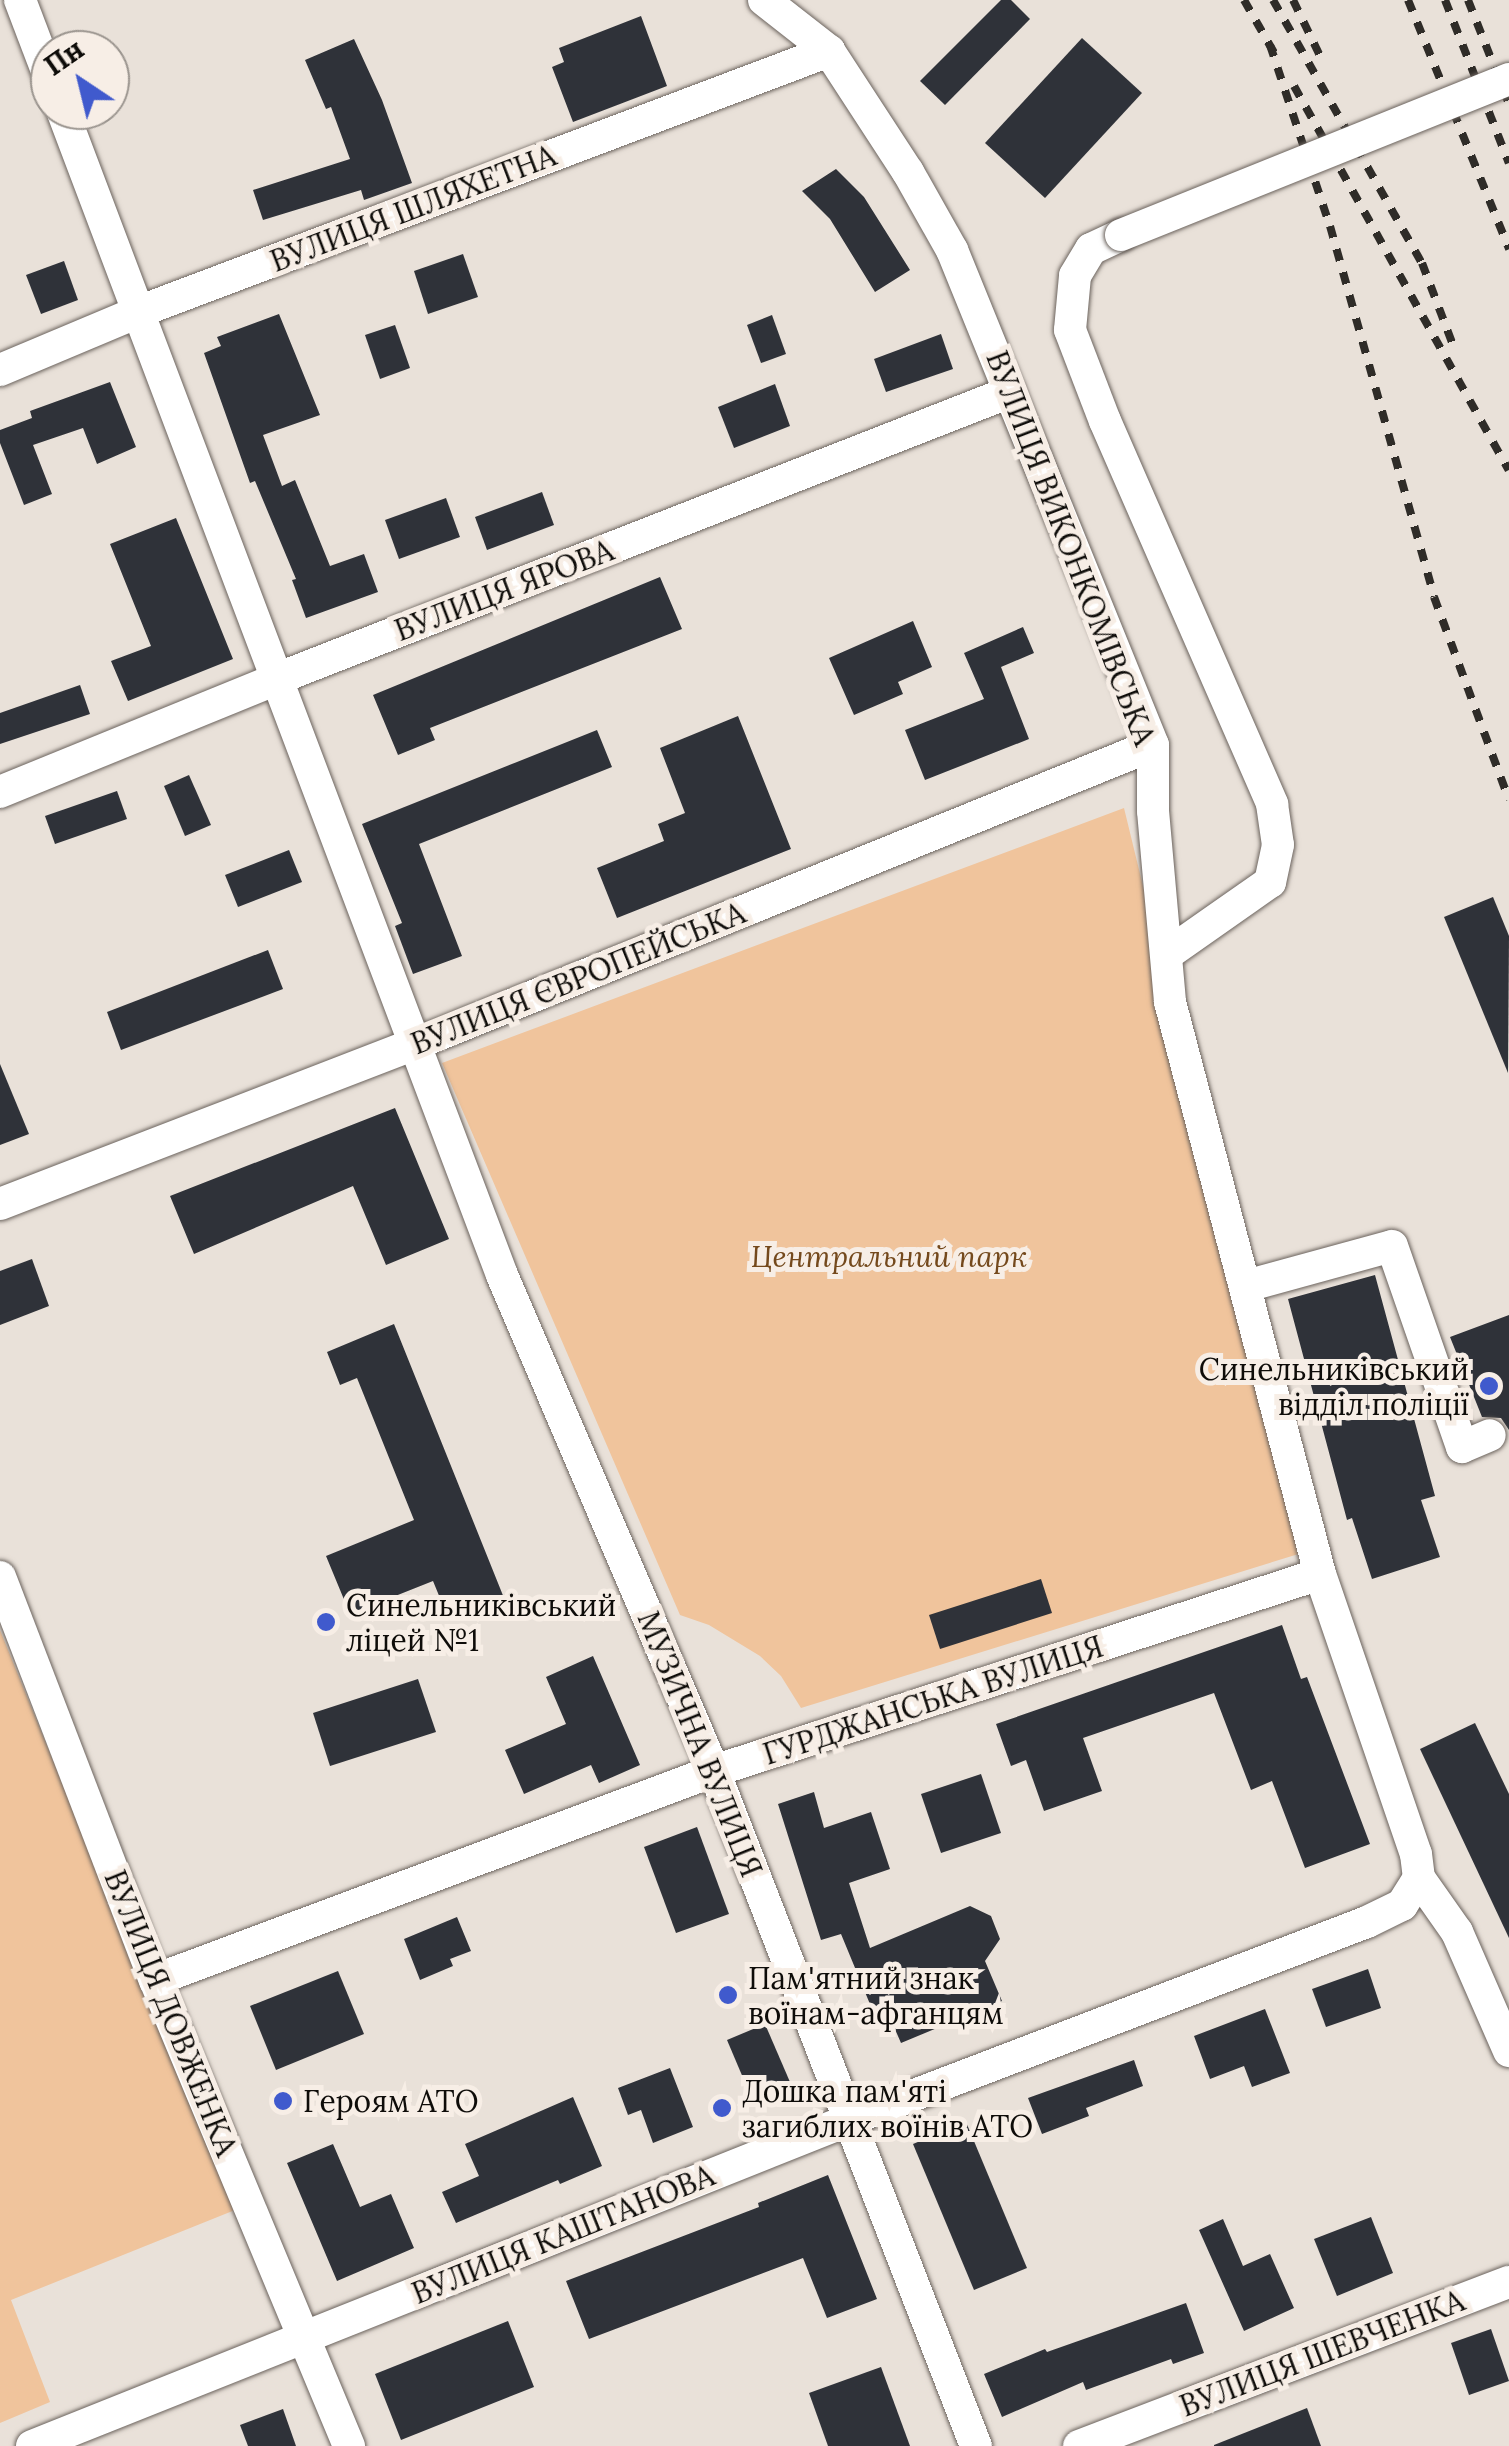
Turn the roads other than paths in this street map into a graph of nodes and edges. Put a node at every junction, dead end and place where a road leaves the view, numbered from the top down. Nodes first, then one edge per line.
1 (20, 0) edge
2 (764, 0) edge
3 (31, 30) edge
4 (829, 51) junction
5 (1509, 79) edge
6 (70, 130) edge
7 (138, 312) junction
8 (0, 370) edge
9 (1010, 392) junction
10 (278, 678) junction
11 (1153, 745) junction
12 (0, 792) edge
13 (1167, 954) junction
14 (413, 1046) junction
15 (0, 1204) edge
16 (1246, 1286) junction
17 (1490, 1435) dead end
18 (1320, 1574) junction
19 (0, 1577) edge
20 (714, 1771) junction
21 (1417, 1866) junction
22 (155, 1980) junction
23 (1509, 2051) edge
24 (849, 2120) junction
25 (1509, 2282) edge
26 (304, 2337) junction
27 (32, 2446) edge
28 (349, 2446) edge
29 (976, 2446) edge
30 (1080, 2446) edge

1 - 3 street
2 - 4 street, ВУЛИЦЯ ВИКОНКОМІВСЬКА
4 - 7 street, ВУЛИЦЯ ШЛЯХЕТНА
4 - 9 street, ВУЛИЦЯ ВИКОНКОМІВСЬКА
5 - 13 street, bridge
6 - 7 street, МУЗИЧНА ВУЛИЦЯ
7 - 8 street, ВУЛИЦЯ ШЛЯХЕТНА
7 - 10 street, МУЗИЧНА ВУЛИЦЯ
9 - 10 street, ВУЛИЦЯ ЯРОВА
9 - 11 street, ВУЛИЦЯ ВИКОНКОМІВСЬКА
10 - 12 street, ВУЛИЦЯ ЯРОВА
10 - 14 street, МУЗИЧНА ВУЛИЦЯ
11 - 13 street, ВУЛИЦЯ ВИКОНКОМІВСЬКА
11 - 14 street, ВУЛИЦЯ ЄВРОПЕЙСЬКА
13 - 16 street, ВУЛИЦЯ ВИКОНКОМІВСЬКА
14 - 15 street, ВУЛИЦЯ ЄВРОПЕЙСЬКА
14 - 20 street, МУЗИЧНА ВУЛИЦЯ
16 - 17 street
16 - 18 street, ВУЛИЦЯ ВИКОНКОМІВСЬКА
18 - 20 street, ГУРДЖАНСЬКА ВУЛИЦЯ
18 - 21 street, ВУЛИЦЯ ВИКОНКОМІВСЬКА
19 - 22 street, ВУЛИЦЯ ДОВЖЕНКА
20 - 22 street, ГУРДЖАНСЬКА ВУЛИЦЯ
20 - 24 street, МУЗИЧНА ВУЛИЦЯ
21 - 23 street, ВУЛИЦЯ ВИКОНКОМІВСЬКА
21 - 24 street, ВУЛИЦЯ КАШТАНОВА
22 - 26 street, ВУЛИЦЯ ДОВЖЕНКА
24 - 26 street, ВУЛИЦЯ КАШТАНОВА
24 - 29 street, МУЗИЧНА ВУЛИЦЯ
25 - 30 street, ВУЛИЦЯ ШЕВЧЕНКА
26 - 27 street, ВУЛИЦЯ КАШТАНОВА
26 - 28 street, ВУЛИЦЯ ДОВЖЕНКА

